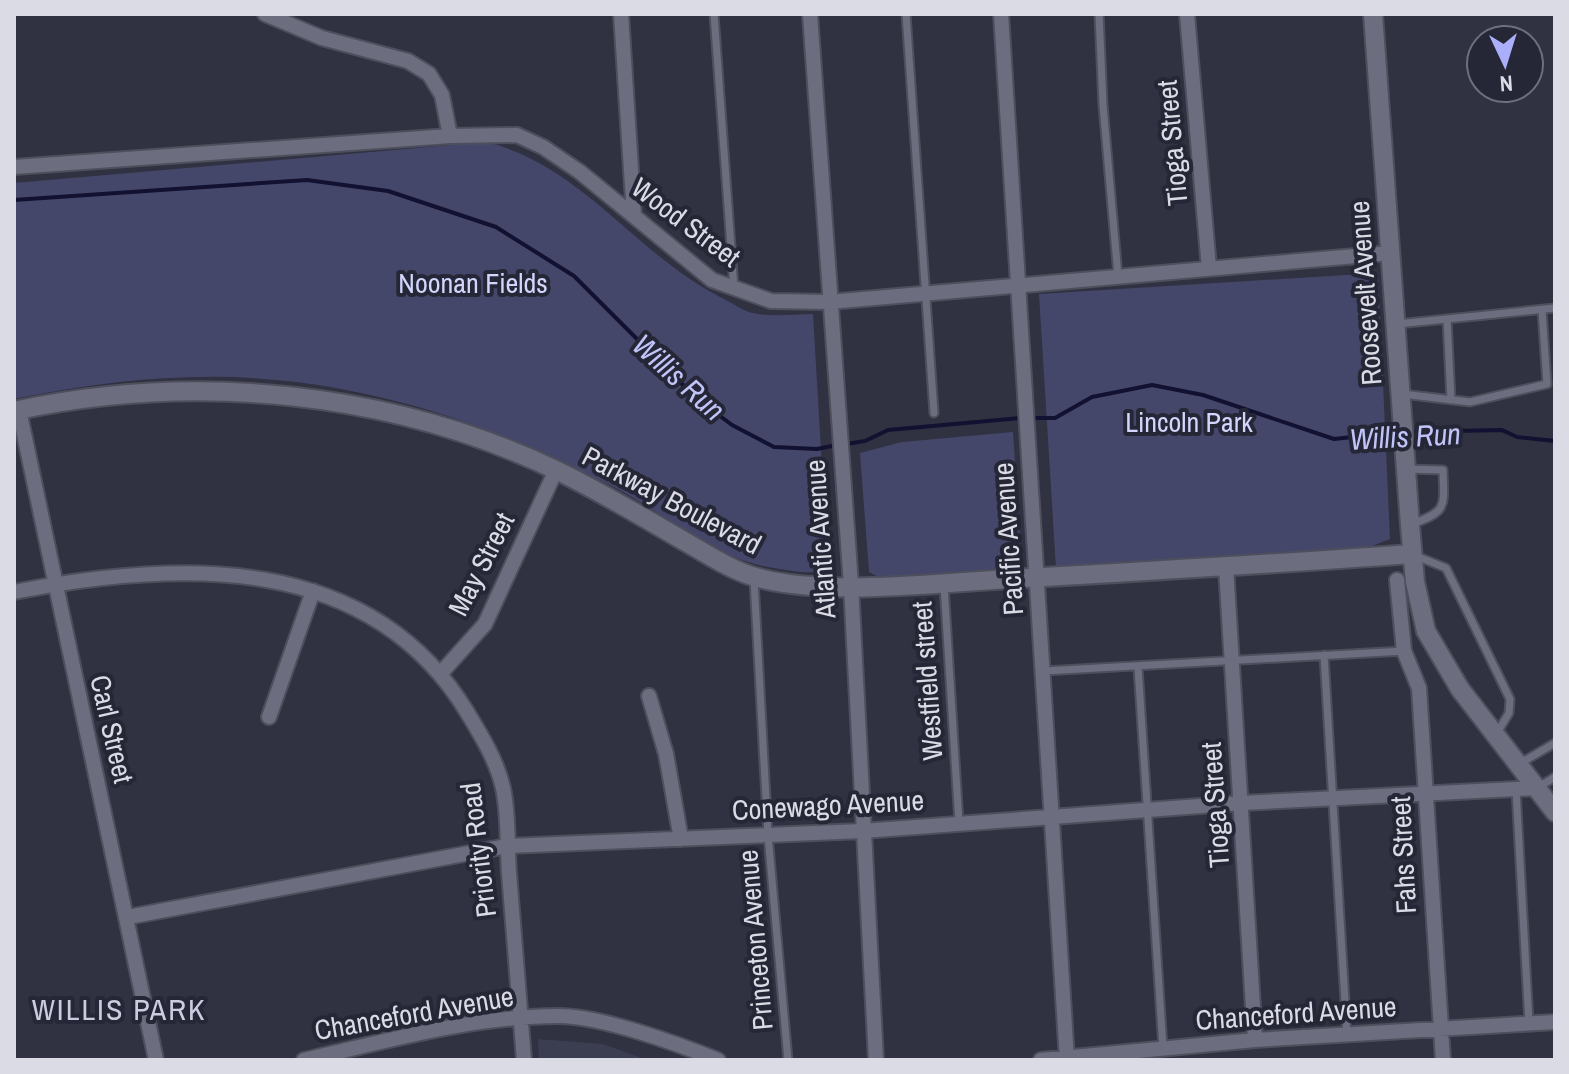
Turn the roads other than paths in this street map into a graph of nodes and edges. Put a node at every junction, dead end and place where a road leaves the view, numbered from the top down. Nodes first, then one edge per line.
1 (265, 14) edge
2 (621, 14) edge
3 (714, 14) edge
4 (810, 14) edge
5 (906, 14) edge
6 (1001, 14) edge
7 (1099, 14) edge
8 (1187, 14) edge
9 (1373, 14) edge
10 (450, 136) junction
11 (14, 167) edge
12 (634, 216) junction
13 (1390, 253) junction
14 (1209, 268) junction
15 (1118, 276) junction
16 (1019, 284) junction
17 (734, 290) junction
18 (925, 293) junction
19 (829, 302) junction
20 (1555, 308) edge
21 (1542, 310) junction
22 (1447, 319) junction
23 (1395, 325) junction
24 (1451, 400) junction
25 (1401, 401) junction
26 (16, 410) edge
27 (934, 413) dead end
28 (1405, 469) junction
29 (556, 470) junction
30 (1410, 525) junction
31 (1412, 554) junction
32 (1226, 567) junction
33 (753, 577) junction
34 (1036, 578) junction
35 (1397, 580) dead end
36 (943, 583) junction
37 (53, 584) junction
38 (851, 585) junction
39 (313, 591) junction
40 (14, 592) edge
41 (1404, 651) junction
42 (1324, 655) junction
43 (1232, 663) junction
44 (1138, 667) junction
45 (1044, 671) junction
46 (441, 673) junction
47 (649, 696) dead end
48 (269, 717) dead end
49 (1496, 734) junction
50 (1555, 743) edge
51 (1519, 764) junction
52 (1555, 777) edge
53 (1537, 788) junction
54 (1516, 789) junction
55 (1426, 794) junction
56 (1334, 800) junction
57 (1241, 803) junction
58 (1149, 811) junction
59 (1555, 812) edge
60 (1053, 816) junction
61 (959, 823) junction
62 (862, 831) junction
63 (768, 835) junction
64 (681, 839) junction
65 (507, 846) junction
66 (128, 917) junction
67 (520, 1019) junction
68 (1555, 1022) edge
69 (1529, 1023) junction
70 (1439, 1029) junction
71 (1347, 1034) junction
72 (1255, 1040) junction
73 (1163, 1049) junction
74 (1067, 1059) edge
75 (156, 1060) edge
76 (304, 1060) edge
77 (524, 1060) edge
78 (718, 1060) edge
79 (788, 1060) edge
80 (876, 1060) edge
81 (1041, 1060) edge
82 (1443, 1060) edge

1 - 10 street
2 - 12 street
3 - 17 lane
4 - 19 street, Atlantic Avenue
5 - 18 lane
6 - 16 street, Pacific Avenue
7 - 15 lane
8 - 14 street, Tioga Street
9 - 13 street, Roosevelt Avenue
10 - 11 street, Wood Street
10 - 12 street, Wood Street
12 - 17 street, Wood Street
13 - 14 street, Wood Street
13 - 23 street, Roosevelt Avenue
14 - 15 street, Wood Street
15 - 16 street, Wood Street
16 - 18 street, Wood Street
16 - 34 street, Pacific Avenue
17 - 19 street, Wood Street
18 - 19 street, Wood Street
18 - 27 lane
19 - 38 street, Atlantic Avenue
20 - 21 lane
21 - 22 lane
21 - 24 lane
22 - 23 lane
22 - 24 lane
23 - 25 street, Roosevelt Avenue
24 - 25 lane
25 - 28 street, Roosevelt Avenue
26 - 29 street, Parkway Boulevard
26 - 37 street, Carl Street
28 - 30 street, Roosevelt Avenue
28 - 30 lane
29 - 33 street, Parkway Boulevard
29 - 46 street, May Street
30 - 31 street, Roosevelt Avenue
31 - 32 street, Parkway Boulevard
31 - 49 street, Roosevelt Avenue
31 - 49 lane
32 - 34 street, Parkway Boulevard
32 - 43 street, Tioga Street
33 - 38 street, Parkway Boulevard
33 - 63 lane, Princeton Avenue
34 - 36 street, Parkway Boulevard
34 - 45 street, Pacific Avenue
35 - 41 street, Fahs Street
36 - 38 street, Parkway Boulevard
36 - 61 lane, Westfield street
37 - 39 street, Priority Road
37 - 40 street, Priority Road
37 - 66 street, Carl Street
38 - 62 street, Atlantic Avenue
39 - 46 street, Priority Road
39 - 48 street
41 - 42 lane
41 - 55 street, Fahs Street
42 - 43 lane
42 - 56 lane
43 - 44 lane
43 - 57 street, Tioga Street
44 - 45 lane
44 - 58 lane
45 - 60 street, Pacific Avenue
46 - 65 street, Priority Road
47 - 64 street
49 - 51 street, Roosevelt Avenue
50 - 51 lane
51 - 53 street, Roosevelt Avenue
52 - 53 lane
53 - 54 street, Conewago Avenue
53 - 59 street, Roosevelt Avenue
54 - 55 street, Conewago Avenue
54 - 69 lane
55 - 56 street, Conewago Avenue
55 - 70 street, Fahs Street
56 - 57 street, Conewago Avenue
56 - 71 lane
57 - 58 street, Conewago Avenue
57 - 72 street, Tioga Street
58 - 60 street, Conewago Avenue
58 - 73 lane
60 - 61 street, Conewago Avenue
60 - 74 street, Pacific Avenue
61 - 62 street, Conewago Avenue
62 - 63 street, Conewago Avenue
62 - 80 street, Atlantic Avenue
63 - 64 street, Conewago Avenue
63 - 79 lane, Princeton Avenue
64 - 65 street, Conewago Avenue
65 - 66 street, Conewago Avenue
65 - 67 street, Priority Road
66 - 75 street, Carl Street
67 - 76 street, Chanceford Avenue
67 - 77 street, Priority Road
67 - 78 street, Chanceford Avenue
68 - 69 street, Chanceford Avenue
69 - 70 street, Chanceford Avenue
70 - 71 street, Chanceford Avenue
70 - 82 street, Fahs Street
71 - 72 street, Chanceford Avenue
72 - 73 street, Chanceford Avenue
73 - 74 street, Chanceford Avenue
74 - 81 street, Chanceford Avenue

